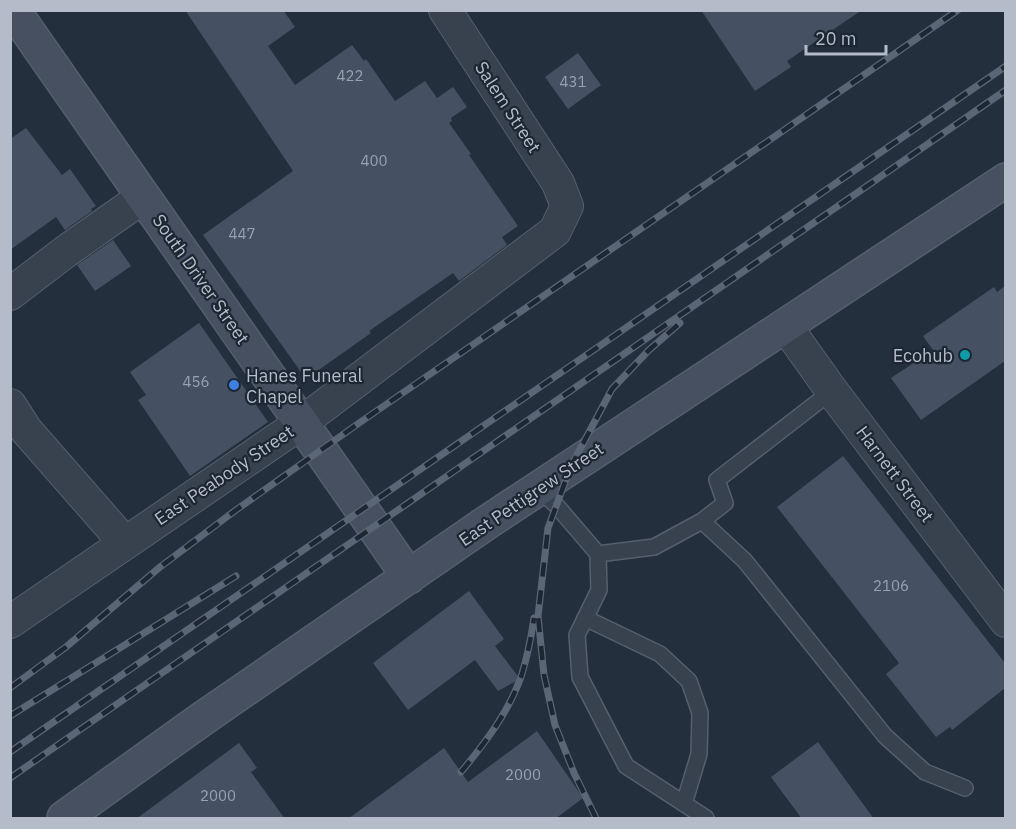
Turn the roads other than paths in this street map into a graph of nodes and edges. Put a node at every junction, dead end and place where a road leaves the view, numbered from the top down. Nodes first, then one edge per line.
1 (14, 10) edge
2 (445, 10) edge
3 (1005, 180) edge
4 (143, 197) junction
5 (567, 206) joint
6 (10, 294) edge
7 (785, 325) junction
8 (832, 391) junction
9 (10, 405) edge
10 (301, 423) junction
11 (538, 488) junction
12 (702, 521) junction
13 (125, 543) junction
14 (598, 554) junction
15 (409, 577) junction
16 (585, 618) junction
17 (1005, 621) edge
18 (10, 622) edge
19 (964, 788) dead end
20 (684, 804) junction
21 (64, 819) edge
22 (706, 819) edge

1 - 4 street, South Driver Street
2 - 5 street, Salem Street
3 - 7 street, East Pettigrew Street
4 - 6 street
4 - 10 street, South Driver Street
5 - 10 street, East Peabody Street
7 - 8 street, Harnett Street
7 - 11 street, East Pettigrew Street
8 - 12 lane
8 - 17 street, Harnett Street
9 - 13 street
10 - 13 street, East Peabody Street
10 - 15 street, South Driver Street
11 - 14 lane
11 - 15 street, East Pettigrew Street
12 - 14 lane
12 - 19 lane
13 - 18 street, East Peabody Street
14 - 16 lane
15 - 21 street, East Pettigrew Street
16 - 20 lane
16 - 20 lane
20 - 22 lane

